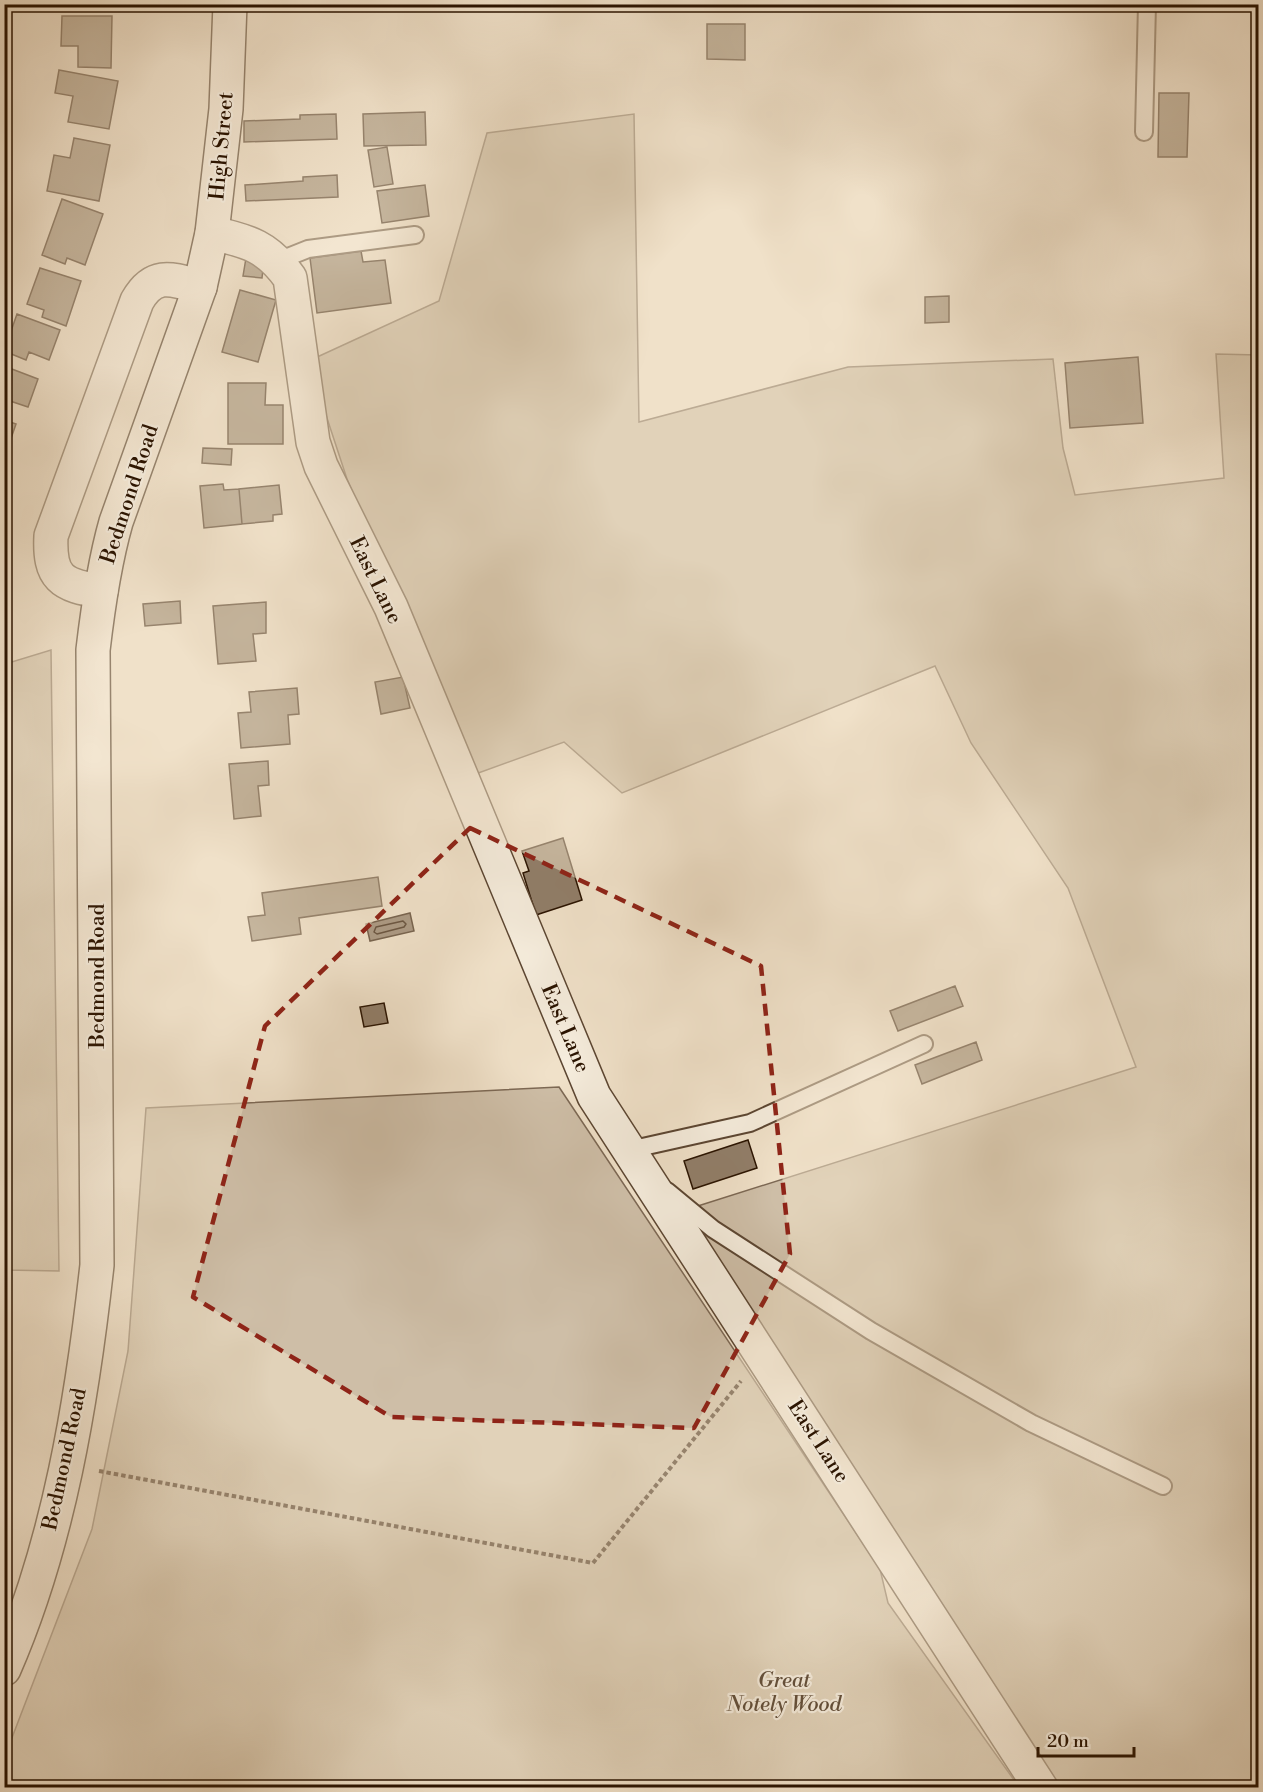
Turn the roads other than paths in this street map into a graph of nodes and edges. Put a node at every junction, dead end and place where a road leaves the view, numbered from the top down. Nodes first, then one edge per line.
1 (230, 4) edge
2 (1147, 4) edge
3 (1144, 132) dead end
4 (213, 233) junction
5 (415, 235) dead end
6 (278, 261) junction
7 (200, 287) junction
8 (101, 591) junction
9 (924, 1044) dead end
10 (636, 1160) junction
11 (1162, 1486) dead end
12 (4, 1669) edge
13 (1041, 1788) edge

1 - 4 street, High Street
2 - 3 lane
4 - 6 street
4 - 7 street, High Street
5 - 6 lane
6 - 10 street, East Lane
7 - 8 street, Bedmond Road
7 - 8 street
8 - 12 street, Bedmond Road
9 - 10 lane
10 - 11 lane
10 - 13 street, East Lane

